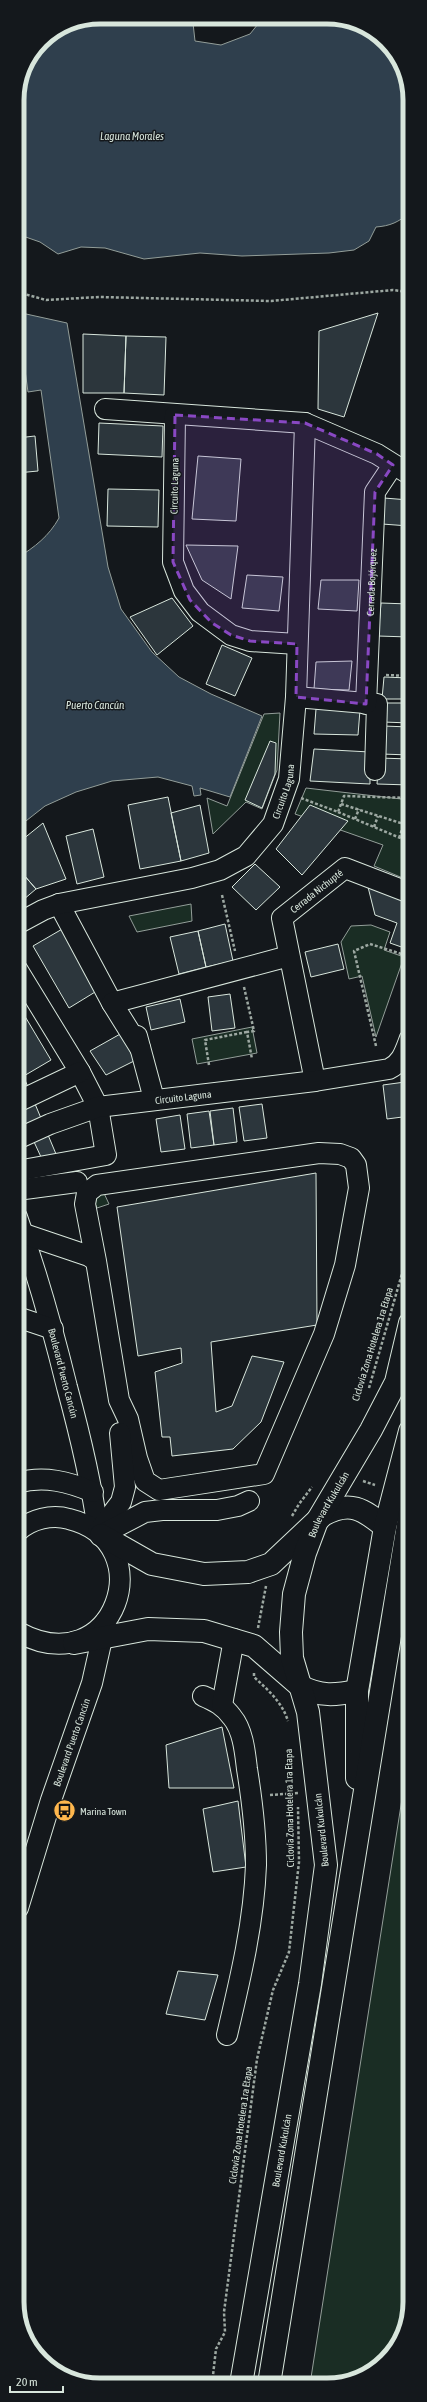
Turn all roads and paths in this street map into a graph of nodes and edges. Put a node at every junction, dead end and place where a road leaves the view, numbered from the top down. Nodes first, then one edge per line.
1 (403, 292) edge
2 (24, 294) edge
3 (105, 410) dead end
4 (175, 415) junction
5 (306, 423) junction
6 (401, 470) edge
7 (297, 644) junction
8 (367, 674) junction
9 (403, 676) edge
10 (296, 698) junction
11 (366, 704) junction
12 (375, 770) dead end
13 (300, 798) dead end
14 (403, 798) edge
15 (341, 804) junction
16 (359, 809) junction
17 (338, 812) junction
18 (378, 816) junction
19 (355, 819) junction
20 (403, 824) edge
21 (374, 827) junction
22 (403, 827) edge
23 (399, 838) junction
24 (403, 839) edge
25 (403, 890) edge
26 (59, 904) junction
27 (24, 920) edge
28 (403, 954) edge
29 (288, 956) junction
30 (24, 980) edge
31 (120, 1001) junction
32 (247, 1032) dead end
33 (376, 1046) dead end
34 (403, 1052) edge
35 (209, 1065) dead end
36 (80, 1072) junction
37 (315, 1081) junction
38 (24, 1099) edge
39 (154, 1099) junction
40 (98, 1107) junction
41 (24, 1136) edge
42 (24, 1170) edge
43 (77, 1182) dead end
44 (24, 1189) edge
45 (24, 1228) edge
46 (24, 1239) edge
47 (96, 1261) junction
48 (403, 1270) edge
49 (24, 1319) edge
50 (52, 1329) junction
51 (403, 1352) edge
52 (368, 1391) dead end
53 (119, 1400) junction
54 (403, 1458) edge
55 (358, 1480) dead end
56 (24, 1481) edge
57 (378, 1486) dead end
58 (93, 1492) junction
59 (249, 1501) dead end
60 (297, 1507) dead end
61 (290, 1521) dead end
62 (316, 1521) junction
63 (24, 1526) edge
64 (385, 1527) junction
65 (100, 1534) junction
66 (403, 1555) edge
67 (271, 1564) junction
68 (104, 1629) junction
69 (24, 1635) edge
70 (244, 1642) junction
71 (74, 1643) joint
72 (300, 1686) junction
73 (357, 1691) junction
74 (203, 1696) dead end
75 (222, 1705) junction
76 (289, 1726) dead end
77 (304, 1790) junction
78 (252, 1797) junction
79 (362, 1809) junction
80 (24, 1888) edge
81 (227, 2035) dead end
82 (213, 2378) edge
83 (242, 2378) edge
84 (270, 2378) edge

1 - 2 path
3 - 4 street
4 - 5 street
4 - 7 street, Circuito Laguna
5 - 6 street
5 - 7 street, Circuito Laguna
6 - 8 street, Cerrada Bojórquez
7 - 10 street, Circuito Laguna
8 - 9 path
8 - 11 street, Cerrada Bojórquez
10 - 11 street
10 - 26 street, Circuito Laguna
11 - 12 street
13 - 17 path
14 - 15 path
15 - 16 path
15 - 17 path
16 - 18 path
16 - 19 path
17 - 19 path
18 - 20 path
18 - 21 path
19 - 21 path
21 - 23 path
22 - 23 path
23 - 24 path
25 - 29 street, Cerrada Nichupté
26 - 27 street, Circuito Laguna
26 - 31 street
28 - 33 path
29 - 31 street
29 - 37 street, Cerrada Nichupté
30 - 36 street
31 - 39 street
32 - 35 path
34 - 37 street, Circuito Laguna
36 - 38 street
36 - 40 street
37 - 39 street, Circuito Laguna
39 - 40 street, Circuito Laguna
40 - 41 street, Circuito Laguna
40 - 42 street
43 - 44 street
45 - 47 street
46 - 50 street, Boulevard Puerto Cancún
47 - 53 street
47 - 53 street
48 - 52 path, Ciclovía Zona Hotelera 1ra Etapa
49 - 50 street
50 - 58 street, Boulevard Puerto Cancún
51 - 62 main road, Boulevard Kukulcán
53 - 65 street
54 - 64 main road
55 - 57 path
56 - 58 street
58 - 65 street, Boulevard Puerto Cancún
59 - 65 street
60 - 61 path
62 - 64 main road
62 - 67 main road
62 - 72 main road, Boulevard Kukulcán
63 - 65 street
64 - 73 main road
65 - 67 main road
65 - 68 street, Boulevard Puerto Cancún
66 - 79 main road
67 - 70 path
68 - 70 main road
68 - 71 main road
68 - 80 street, Boulevard Puerto Cancún
69 - 71 street
70 - 72 main road
70 - 75 street
70 - 76 path
72 - 73 main road
72 - 77 main road, Boulevard Kukulcán
73 - 79 main road
74 - 75 street
75 - 78 street
77 - 78 path
77 - 82 path, Ciclovía Zona Hotelera 1ra Etapa
77 - 83 main road, Boulevard Kukulcán
78 - 81 street
79 - 84 main road

